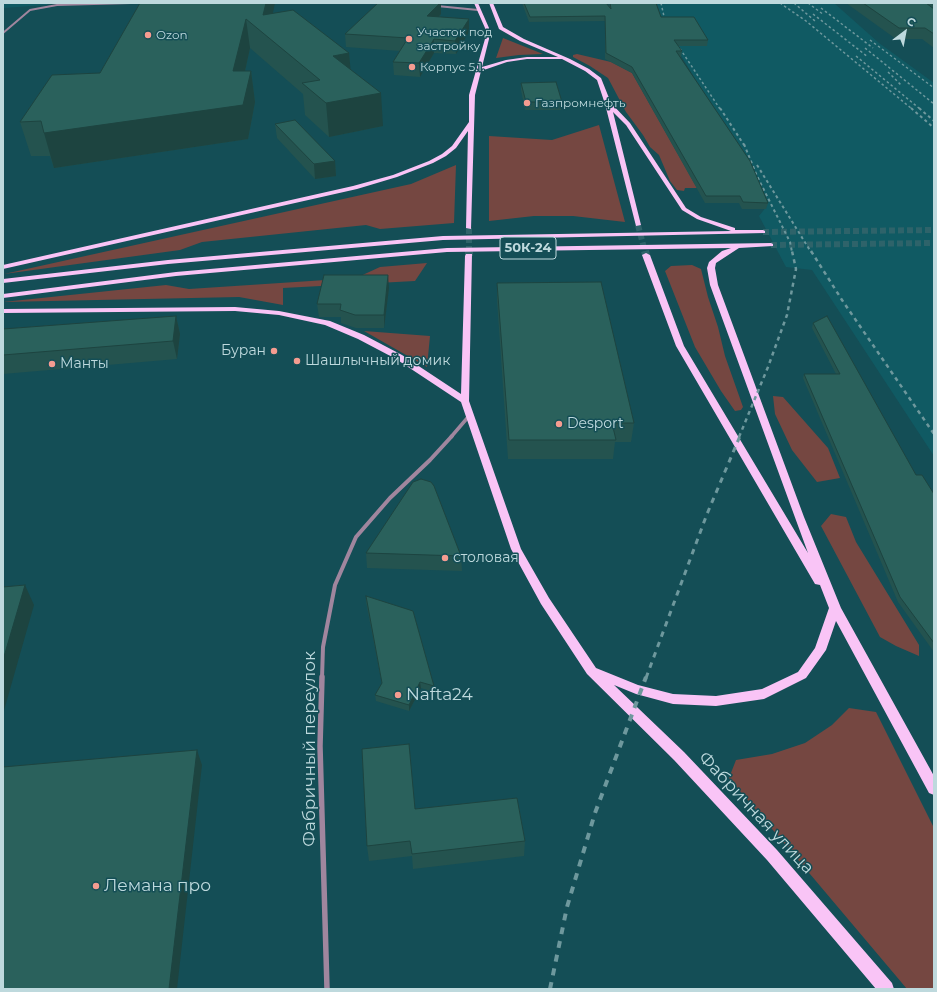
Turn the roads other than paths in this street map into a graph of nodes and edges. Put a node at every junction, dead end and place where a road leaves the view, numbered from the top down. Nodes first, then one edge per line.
1 (132, 3) edge
2 (476, 3) edge
3 (491, 3) edge
4 (58, 4) edge
5 (431, 6) edge
6 (478, 10) junction
7 (3, 34) edge
8 (568, 60) junction
9 (478, 70) junction
10 (608, 104) junction
11 (471, 123) junction
12 (638, 225) tunnel mouth
13 (468, 228) tunnel mouth
14 (744, 232) junction
15 (763, 232) tunnel mouth
16 (750, 245) junction
17 (771, 245) tunnel mouth
18 (646, 255) tunnel mouth
19 (469, 256) tunnel mouth
20 (3, 267) edge
21 (3, 281) edge
22 (3, 296) edge
23 (3, 311) edge
24 (466, 401) junction
25 (469, 416) junction
26 (835, 608) junction
27 (591, 671) junction
28 (934, 789) edge
29 (327, 989) edge
30 (886, 989) edge

1 - 4 street
2 - 6 main road
3 - 8 main road
4 - 7 street
5 - 6 street
6 - 9 main road
8 - 9 main road
8 - 10 main road
9 - 11 main road
10 - 12 main road
10 - 14 main road
11 - 13 main road
11 - 20 main road
14 - 15 main road
14 - 21 main road, 50К-24
16 - 17 main road
16 - 22 main road, 50К-24
16 - 26 main road
18 - 26 main road
19 - 24 main road, Фабричная улица
23 - 24 main road
24 - 25 main road, Фабричная улица
25 - 27 main road, Фабричная улица
25 - 29 street, Фабричный переулок
26 - 27 main road
26 - 28 main road
27 - 30 main road, Фабричная улица

